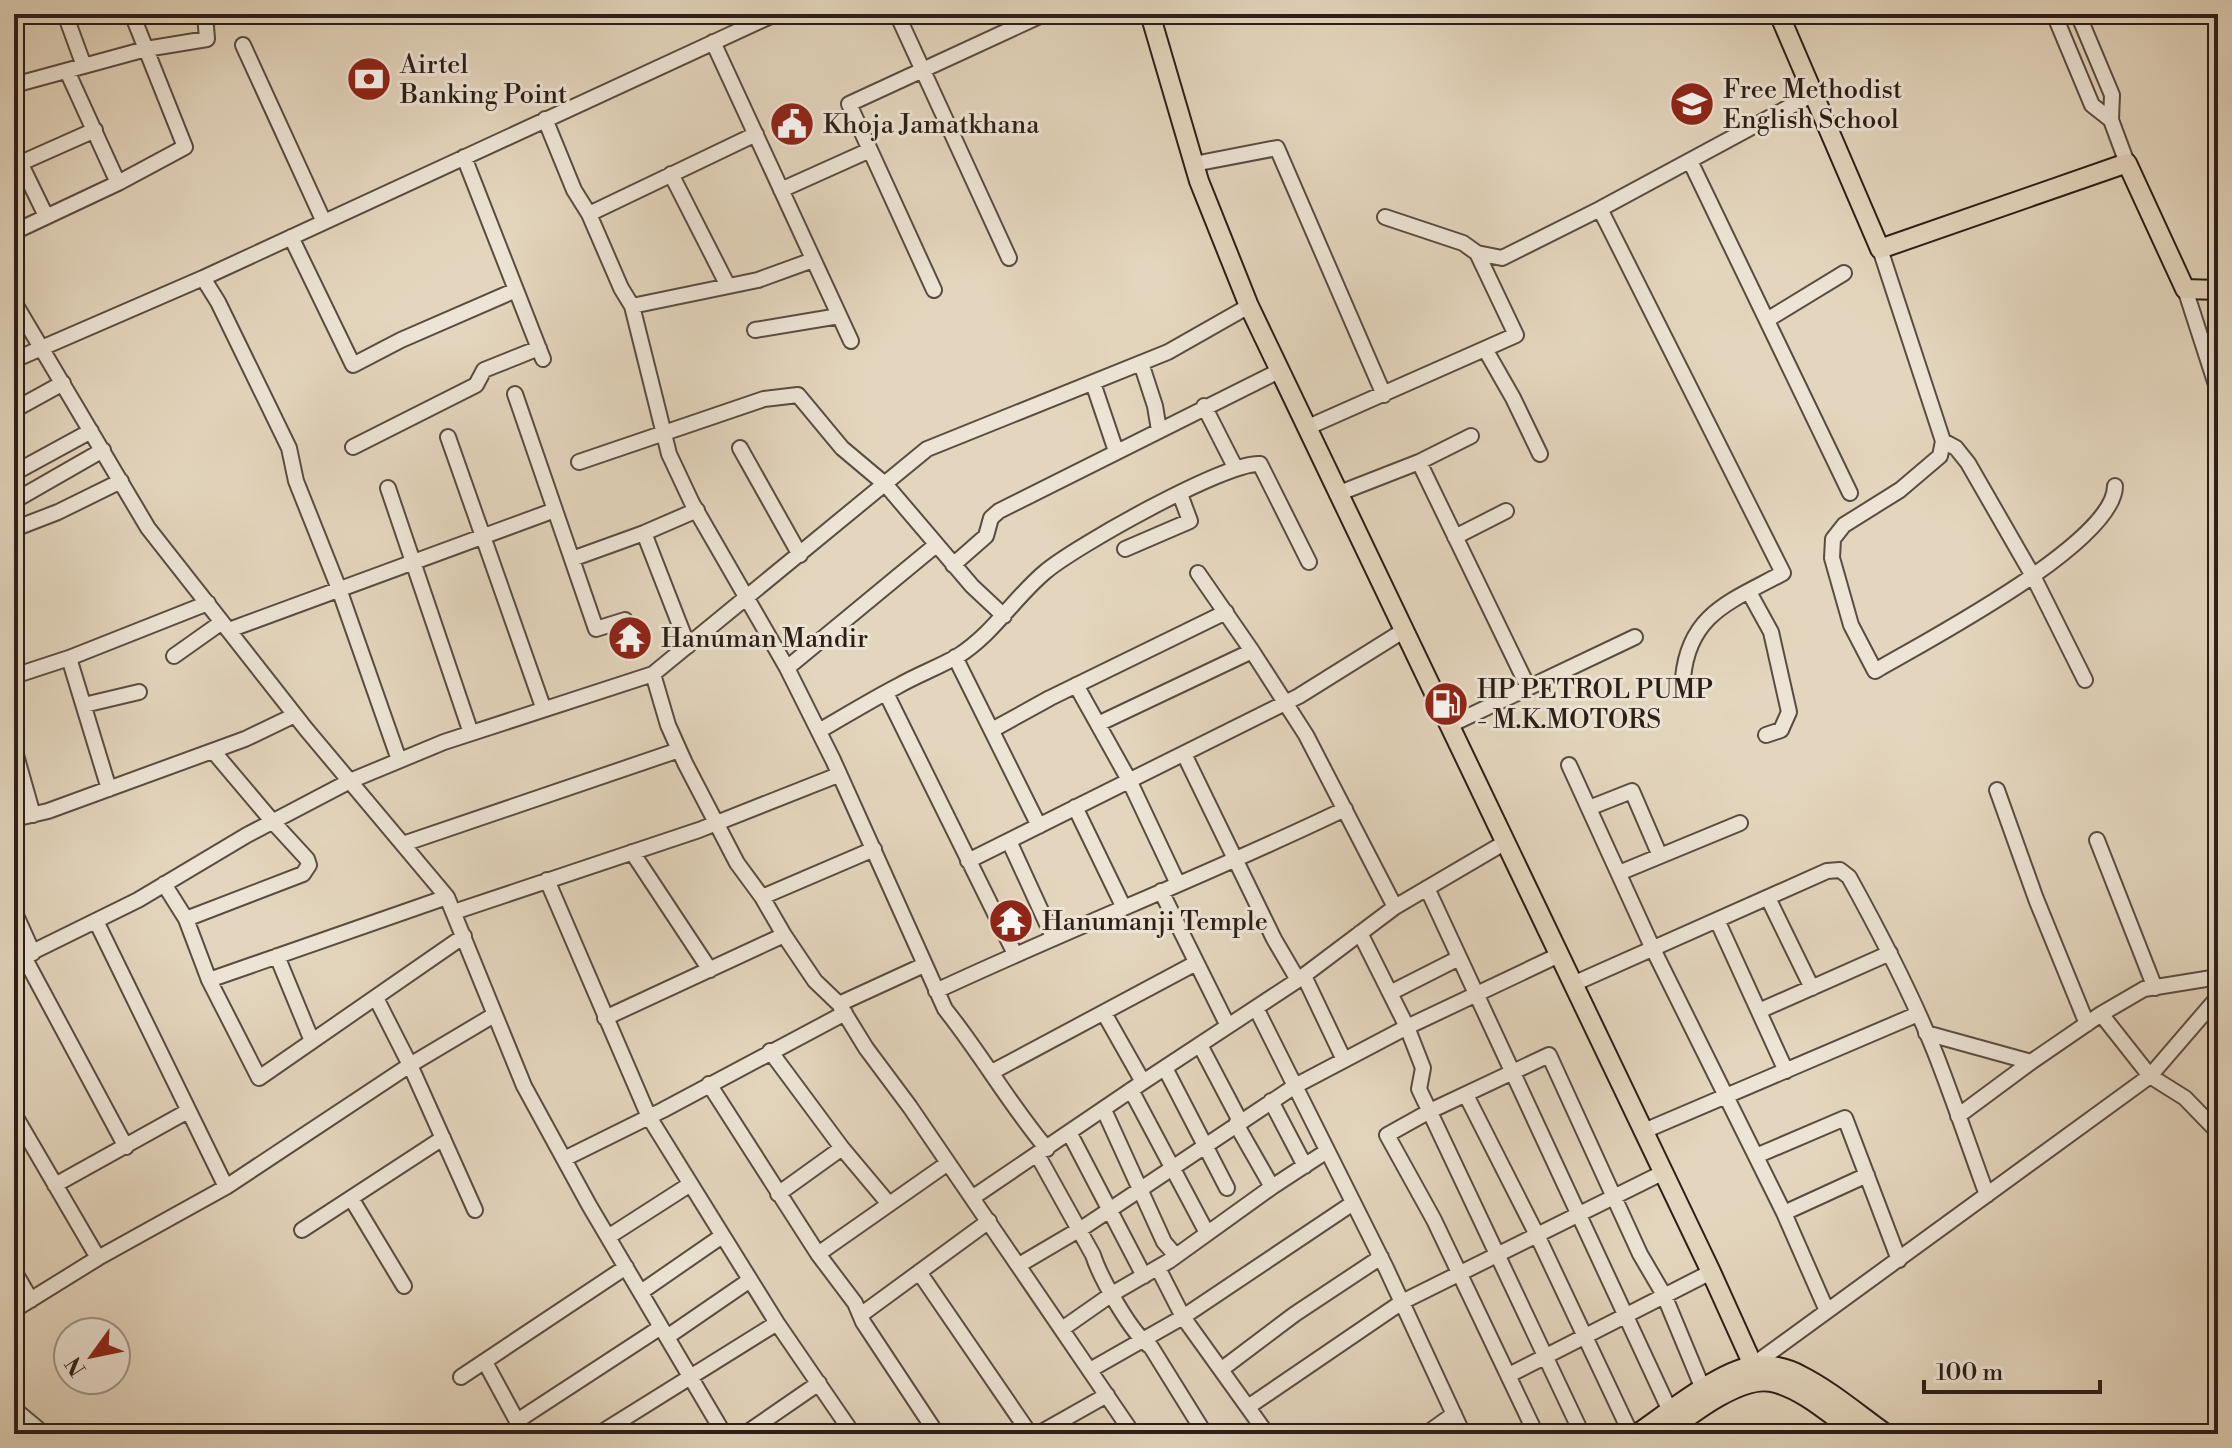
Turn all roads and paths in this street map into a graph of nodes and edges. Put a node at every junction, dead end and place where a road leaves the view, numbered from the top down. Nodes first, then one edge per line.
1 (65, 14) edge
2 (132, 14) edge
3 (205, 14) edge
4 (775, 14) edge
5 (897, 14) edge
6 (1044, 14) edge
7 (1150, 14) edge
8 (1779, 14) edge
9 (2055, 14) edge
10 (2078, 14) edge
11 (713, 42) junction
12 (243, 45) dead end
13 (146, 49) junction
14 (84, 66) junction
15 (923, 67) junction
16 (67, 71) junction
17 (14, 85) edge
18 (1815, 93) junction
19 (545, 119) junction
20 (2111, 120) junction
21 (95, 130) junction
22 (756, 134) junction
23 (870, 150) junction
24 (464, 157) junction
25 (16, 159) edge
26 (1690, 161) junction
27 (2127, 163) junction
28 (1194, 164) junction
29 (671, 174) junction
30 (118, 183) junction
31 (781, 190) junction
32 (1600, 209) junction
33 (589, 214) junction
34 (46, 216) junction
35 (1385, 217) dead end
36 (324, 222) junction
37 (14, 232) edge
38 (291, 237) junction
39 (1880, 249) junction
40 (1477, 253) junction
41 (1009, 258) dead end
42 (813, 260) junction
43 (1844, 273) dead end
44 (203, 278) junction
45 (728, 286) junction
46 (2185, 289) junction
47 (516, 290) junction
48 (934, 290) dead end
49 (2218, 290) edge
50 (14, 302) edge
51 (632, 306) junction
52 (1249, 306) junction
53 (839, 316) junction
54 (1767, 320) junction
55 (755, 330) dead end
56 (851, 341) dead end
57 (42, 348) junction
58 (1485, 349) junction
59 (14, 360) edge
60 (1141, 363) junction
61 (1279, 371) junction
62 (63, 383) junction
63 (1093, 383) junction
64 (2218, 391) edge
65 (515, 394) dead end
66 (1384, 395) junction
67 (1204, 406) junction
68 (14, 410) edge
69 (1306, 428) junction
70 (1159, 430) junction
71 (91, 431) junction
72 (664, 435) junction
73 (1471, 436) dead end
74 (448, 437) dead end
75 (1943, 441) junction
76 (353, 447) dead end
77 (740, 448) dead end
78 (103, 450) junction
79 (1116, 451) junction
80 (1540, 454) dead end
81 (579, 462) dead end
82 (1419, 462) junction
83 (1235, 467) junction
84 (14, 473) edge
85 (121, 481) junction
86 (886, 485) junction
87 (2115, 486) dead end
88 (388, 488) dead end
89 (1850, 493) dead end
90 (1180, 494) junction
91 (1337, 494) junction
92 (14, 501) edge
93 (555, 510) junction
94 (697, 510) junction
95 (1506, 511) dead end
96 (14, 529) edge
97 (644, 533) junction
98 (483, 536) junction
99 (1455, 537) junction
100 (936, 545) junction
101 (1125, 549) dead end
102 (800, 555) junction
103 (572, 559) junction
104 (413, 562) junction
105 (1309, 562) dead end
106 (953, 565) junction
107 (1198, 573) dead end
108 (2033, 576) junction
109 (339, 589) junction
110 (1749, 592) junction
111 (746, 597) junction
112 (208, 603) junction
113 (1226, 612) junction
114 (1004, 616) junction
115 (625, 620) dead end
116 (225, 626) junction
117 (1403, 631) junction
118 (1635, 637) dead end
119 (688, 646) junction
120 (1252, 651) junction
121 (174, 656) dead end
122 (955, 657) junction
123 (69, 658) junction
124 (787, 668) junction
125 (653, 674) junction
126 (14, 676) edge
127 (1683, 678) dead end
128 (2085, 680) dead end
129 (1076, 685) junction
130 (1528, 687) junction
131 (139, 692) dead end
132 (886, 693) junction
133 (1286, 703) junction
134 (84, 705) junction
135 (543, 707) junction
136 (295, 715) junction
137 (1098, 724) junction
138 (1448, 726) junction
139 (992, 730) junction
140 (819, 731) junction
141 (471, 733) junction
142 (1766, 735) dead end
143 (14, 748) edge
144 (679, 750) junction
145 (213, 751) junction
146 (1184, 754) junction
147 (399, 760) junction
148 (1569, 765) dead end
149 (838, 775) junction
150 (1129, 780) junction
151 (350, 781) junction
152 (109, 789) junction
153 (1997, 790) dead end
154 (1075, 807) junction
155 (1589, 808) junction
156 (1345, 809) junction
157 (33, 815) junction
158 (14, 819) edge
159 (273, 822) junction
160 (715, 823) junction
161 (1740, 823) dead end
162 (1039, 826) junction
163 (2097, 840) dead end
164 (1009, 841) junction
165 (1504, 843) junction
166 (403, 844) junction
167 (874, 849) junction
168 (632, 852) junction
169 (1660, 856) junction
170 (968, 861) junction
171 (1236, 861) junction
172 (1619, 873) junction
173 (547, 880) junction
174 (164, 884) junction
175 (1178, 884) junction
176 (1427, 888) junction
177 (1161, 891) junction
178 (447, 897) junction
179 (762, 897) junction
180 (1768, 898) junction
181 (1123, 906) junction
182 (1395, 907) junction
183 (14, 911) edge
184 (454, 912) junction
185 (186, 919) junction
186 (1717, 920) junction
187 (96, 921) junction
188 (1360, 933) junction
189 (784, 935) junction
190 (464, 936) junction
191 (1053, 937) junction
192 (1653, 949) junction
193 (1890, 953) junction
194 (1015, 954) junction
195 (1559, 955) junction
196 (277, 956) junction
197 (24, 957) edge
198 (1459, 958) junction
199 (1196, 963) junction
200 (924, 965) junction
201 (710, 970) junction
202 (2218, 977) edge
203 (1301, 978) junction
204 (209, 980) junction
205 (1573, 984) junction
206 (1812, 988) junction
207 (2155, 988) junction
208 (936, 991) junction
209 (1390, 993) junction
210 (1477, 994) junction
211 (2218, 997) edge
212 (376, 998) junction
213 (842, 1008) junction
214 (1256, 1008) junction
215 (1759, 1011) junction
216 (1104, 1013) junction
217 (1918, 1014) junction
218 (2101, 1014) junction
219 (494, 1015) junction
220 (605, 1018) junction
221 (2087, 1024) junction
222 (1228, 1026) junction
223 (1407, 1027) junction
224 (1926, 1033) junction
225 (312, 1041) junction
226 (1200, 1045) junction
227 (770, 1051) junction
228 (1344, 1060) junction
229 (2031, 1062) junction
230 (410, 1065) junction
231 (1165, 1068) junction
232 (1786, 1071) junction
233 (992, 1072) junction
234 (1514, 1073) junction
235 (2150, 1076) junction
236 (709, 1084) junction
237 (1137, 1086) junction
238 (1295, 1086) junction
239 (1466, 1095) junction
240 (1727, 1096) junction
241 (1271, 1101) junction
242 (1104, 1110) junction
243 (188, 1111) junction
244 (1430, 1111) junction
245 (14, 1114) edge
246 (1958, 1116) junction
247 (649, 1117) junction
248 (1238, 1123) junction
249 (1644, 1131) junction
250 (2218, 1132) edge
251 (1070, 1134) junction
252 (443, 1138) junction
253 (1205, 1145) junction
254 (126, 1147) junction
255 (842, 1148) junction
256 (1327, 1151) junction
257 (1043, 1152) junction
258 (1756, 1156) junction
259 (564, 1159) junction
260 (948, 1163) junction
261 (1305, 1166) junction
262 (1172, 1167) junction
263 (1664, 1172) junction
264 (1867, 1175) junction
265 (55, 1185) junction
266 (689, 1185) junction
267 (226, 1187) junction
268 (1272, 1187) junction
269 (1227, 1188) dead end
270 (1140, 1190) junction
271 (778, 1194) junction
272 (1987, 1195) junction
273 (1614, 1197) junction
274 (351, 1198) junction
275 (972, 1198) junction
276 (1353, 1203) junction
277 (889, 1204) junction
278 (1111, 1209) junction
279 (475, 1210) dead end
280 (1784, 1213) junction
281 (1577, 1215) junction
282 (989, 1221) junction
283 (302, 1230) dead end
284 (1078, 1230) junction
285 (1207, 1233) junction
286 (1537, 1235) junction
287 (722, 1236) junction
288 (608, 1237) junction
289 (818, 1254) junction
290 (1499, 1254) junction
291 (1176, 1256) junction
292 (1381, 1257) junction
293 (98, 1258) junction
294 (1899, 1260) junction
295 (1019, 1265) junction
296 (626, 1267) junction
297 (1158, 1268) junction
298 (14, 1271) edge
299 (919, 1272) junction
300 (1711, 1272) junction
301 (1460, 1273) junction
302 (1144, 1276) junction
303 (750, 1280) junction
304 (404, 1286) dead end
305 (641, 1292) junction
306 (1112, 1294) junction
307 (1664, 1295) junction
308 (31, 1300) junction
309 (1402, 1302) junction
310 (14, 1310) edge
311 (1827, 1311) junction
312 (862, 1314) junction
313 (1624, 1315) junction
314 (1183, 1317) junction
315 (777, 1323) junction
316 (1062, 1329) junction
317 (664, 1332) junction
318 (1585, 1335) junction
319 (1142, 1341) junction
320 (1546, 1355) junction
321 (485, 1362) junction
322 (1222, 1369) junction
323 (1090, 1370) junction
324 (1754, 1374) junction
325 (1509, 1375) junction
326 (461, 1377) dead end
327 (691, 1378) junction
328 (819, 1383) junction
329 (1703, 1389) junction
330 (1107, 1395) junction
331 (1248, 1407) junction
332 (14, 1409) edge
333 (1670, 1411) junction
334 (1454, 1414) junction
335 (521, 1427) edge
336 (44, 1434) edge
337 (599, 1434) edge
338 (724, 1434) edge
339 (745, 1434) edge
340 (853, 1434) edge
341 (937, 1434) edge
342 (1030, 1434) edge
343 (1038, 1434) edge
344 (1133, 1434) edge
345 (1205, 1434) edge
346 (1267, 1434) edge
347 (1426, 1434) edge
348 (1463, 1434) edge
349 (1536, 1434) edge
350 (1582, 1434) edge
351 (1634, 1434) edge
352 (1665, 1434) edge
353 (1857, 1434) edge
354 (1886, 1434) edge

1 - 14 street
2 - 13 street
3 - 13 street
4 - 11 street
5 - 15 street
6 - 15 street
7 - 28 main road
8 - 18 main road
9 - 20 street
10 - 20 street
11 - 19 street
11 - 22 street
12 - 36 street
13 - 14 street
13 - 30 street
14 - 16 street
15 - 23 street
15 - 41 street
16 - 17 street
16 - 21 street
18 - 26 street
18 - 39 main road
19 - 24 street
19 - 33 street
20 - 27 street
21 - 25 street
21 - 30 street
22 - 29 street
22 - 31 street
23 - 31 street
23 - 48 street
24 - 36 street
24 - 47 street
25 - 34 street
26 - 32 street
26 - 54 street
27 - 39 main road
27 - 46 main road
28 - 52 main road
28 - 66 street
29 - 33 street
29 - 45 street
30 - 34 street
31 - 42 street
32 - 40 street
32 - 110 street
33 - 51 street
34 - 37 street
35 - 40 street
36 - 38 street
38 - 44 street
38 - 47 street
39 - 75 street
40 - 58 street
42 - 45 street
42 - 53 street
43 - 54 street
44 - 57 street
44 - 109 street
45 - 51 street
46 - 49 main road
46 - 64 street
47 - 76 street
50 - 57 street
51 - 72 street
52 - 60 street
52 - 61 main road
53 - 55 street
53 - 56 street
54 - 89 street
57 - 59 street
57 - 62 street
58 - 66 street
58 - 80 street
60 - 63 street
60 - 70 street
61 - 67 street
61 - 69 main road
62 - 68 street
62 - 71 street
63 - 79 street
63 - 86 street
65 - 93 street
66 - 69 street
67 - 70 street
67 - 83 street
69 - 91 main road
70 - 79 street
71 - 78 street
71 - 84 street
72 - 81 street
72 - 86 street
72 - 94 street
73 - 82 street
74 - 98 street
75 - 108 street
75 - 108 street
77 - 102 street
78 - 85 street
78 - 92 street
79 - 106 street
82 - 91 street
82 - 99 street
83 - 90 street
83 - 105 street
85 - 96 street
85 - 112 street
86 - 100 street
86 - 102 street
87 - 108 street
88 - 104 street
90 - 101 street
90 - 114 street
91 - 117 main road
93 - 98 street
93 - 103 street
94 - 97 street
94 - 111 street
95 - 99 street
97 - 103 street
97 - 119 street
98 - 104 street
98 - 135 street
99 - 130 street
100 - 106 street
100 - 124 street
102 - 111 street
103 - 115 street
104 - 109 street
104 - 141 street
106 - 114 street
107 - 113 street
108 - 128 street
109 - 116 street
109 - 147 street
110 - 127 street
110 - 142 street
111 - 119 street
111 - 124 street
112 - 116 street
112 - 123 street
113 - 120 street
113 - 129 street
114 - 122 street
116 - 121 street
116 - 136 street
117 - 133 street
117 - 138 main road
118 - 130 street
119 - 125 street
120 - 133 street
120 - 137 street
122 - 132 street
122 - 139 street
123 - 126 street
123 - 134 street
124 - 140 street
125 - 135 street
125 - 144 street
129 - 137 street
129 - 139 street
130 - 138 street
131 - 134 street
132 - 140 street
132 - 170 street
133 - 146 street
133 - 156 street
134 - 152 street
135 - 141 street
136 - 145 street
136 - 151 street
137 - 150 street
138 - 165 main road
139 - 162 street
140 - 149 street
141 - 147 street
143 - 157 street
144 - 160 street
144 - 166 street
145 - 152 street
145 - 159 street
146 - 150 street
146 - 171 street
147 - 151 street
148 - 155 street
149 - 160 street
149 - 167 street
150 - 154 street
150 - 175 street
151 - 159 street
151 - 166 street
152 - 157 street
153 - 221 street
154 - 162 street
154 - 181 street
155 - 169 street
155 - 172 street
156 - 171 street
156 - 182 street
157 - 158 street
159 - 174 street
159 - 185 street
160 - 168 street
160 - 179 street
161 - 169 street
162 - 164 street
163 - 207 street
164 - 170 street
164 - 191 street
165 - 176 street
165 - 195 main road
166 - 178 street
167 - 179 street
167 - 200 street
168 - 173 street
168 - 201 street
169 - 172 street
170 - 194 street
171 - 175 street
171 - 203 street
172 - 192 street
173 - 184 street
173 - 220 street
174 - 185 street
174 - 187 street
175 - 177 street
176 - 182 street
176 - 198 street
177 - 181 street
177 - 199 street
178 - 184 street
178 - 196 street
179 - 189 street
180 - 186 street
180 - 193 street
180 - 206 street
181 - 191 street
182 - 188 street
183 - 197 street
184 - 190 street
185 - 204 street
186 - 192 street
186 - 215 street
187 - 197 street
187 - 243 street
188 - 203 street
188 - 209 street
189 - 201 street
189 - 213 street
190 - 212 street
190 - 219 street
191 - 194 street
192 - 205 street
192 - 240 street
193 - 206 street
193 - 217 street
194 - 208 street
195 - 205 main road
195 - 210 street
196 - 204 street
196 - 225 street
197 - 254 street
198 - 209 street
198 - 210 street
199 - 216 street
199 - 222 street
200 - 208 street
200 - 213 street
201 - 220 street
202 - 207 street
203 - 214 street
203 - 228 street
204 - 225 street
205 - 249 main road
206 - 215 street
207 - 218 street
208 - 233 street
209 - 223 street
210 - 223 street
210 - 234 street
211 - 235 street
212 - 225 street
212 - 230 street
213 - 227 street
213 - 260 street
214 - 222 street
214 - 238 street
215 - 232 street
216 - 233 street
216 - 237 street
217 - 224 street
217 - 232 street
218 - 221 street
218 - 235 street
219 - 230 street
219 - 259 street
220 - 247 street
221 - 229 street
222 - 226 street
223 - 228 street
223 - 244 street
224 - 229 street
224 - 246 street
226 - 231 street
226 - 248 street
227 - 236 street
227 - 255 street
228 - 238 street
229 - 246 street
230 - 252 street
230 - 267 street
231 - 237 street
231 - 253 street
232 - 240 street
233 - 257 street
234 - 239 street
234 - 273 street
234 - 281 street
235 - 250 street
235 - 272 street
236 - 247 street
236 - 271 street
237 - 242 street
237 - 262 street
238 - 241 street
238 - 256 street
239 - 244 street
239 - 286 street
240 - 249 street
240 - 258 street
241 - 248 street
241 - 261 street
242 - 251 street
242 - 270 street
243 - 254 street
243 - 267 street
244 - 290 street
244 - 301 street
245 - 265 street
246 - 272 street
247 - 259 street
247 - 266 street
248 - 253 street
248 - 268 street
249 - 263 main road
251 - 257 street
251 - 278 street
252 - 274 street
252 - 279 street
253 - 262 street
253 - 269 street
254 - 265 street
255 - 271 street
255 - 277 street
256 - 261 street
256 - 276 street
257 - 275 street
257 - 284 street
258 - 264 street
258 - 280 street
259 - 288 street
260 - 275 street
260 - 277 street
261 - 268 street
262 - 270 street
262 - 285 street
263 - 273 street
263 - 300 main road
264 - 280 street
264 - 294 street
265 - 293 street
266 - 287 street
266 - 288 street
267 - 293 street
268 - 285 street
270 - 278 street
270 - 291 street
271 - 289 street
272 - 294 street
273 - 281 street
273 - 307 street
274 - 283 street
274 - 304 street
275 - 282 street
276 - 292 street
276 - 314 street
277 - 289 street
278 - 284 street
278 - 302 street
280 - 311 street
281 - 286 street
281 - 313 street
282 - 295 street
282 - 299 street
284 - 295 street
284 - 306 street
285 - 291 street
286 - 290 street
286 - 318 street
287 - 303 street
287 - 305 street
288 - 296 street
289 - 312 street
290 - 301 street
290 - 320 street
291 - 297 street
292 - 309 street
292 - 322 street
293 - 308 street
294 - 311 street
295 - 316 street
296 - 305 street
296 - 321 street
297 - 302 street
297 - 314 street
298 - 308 street
299 - 312 street
299 - 342 street
300 - 307 street
300 - 324 main road
301 - 309 street
301 - 325 street
302 - 306 street
303 - 315 street
303 - 317 street
305 - 317 street
306 - 316 street
306 - 319 street
307 - 313 street
307 - 329 street
308 - 310 street
309 - 331 street
309 - 334 street
311 - 324 street
312 - 341 street
313 - 318 street
313 - 333 street
314 - 319 street
314 - 322 street
315 - 327 street
315 - 328 street
316 - 323 street
317 - 327 street
317 - 335 street
318 - 320 street
318 - 351 street
319 - 323 street
319 - 345 street
320 - 325 street
320 - 350 street
321 - 326 street
321 - 335 street
322 - 331 street
323 - 330 street
324 - 329 main road
324 - 352 main road
324 - 353 main road
324 - 354 main road
325 - 349 street
327 - 337 street
327 - 338 street
328 - 339 street
328 - 340 street
329 - 333 main road
330 - 343 street
330 - 344 street
331 - 346 street
332 - 336 street
333 - 351 main road
334 - 347 street
334 - 348 street

